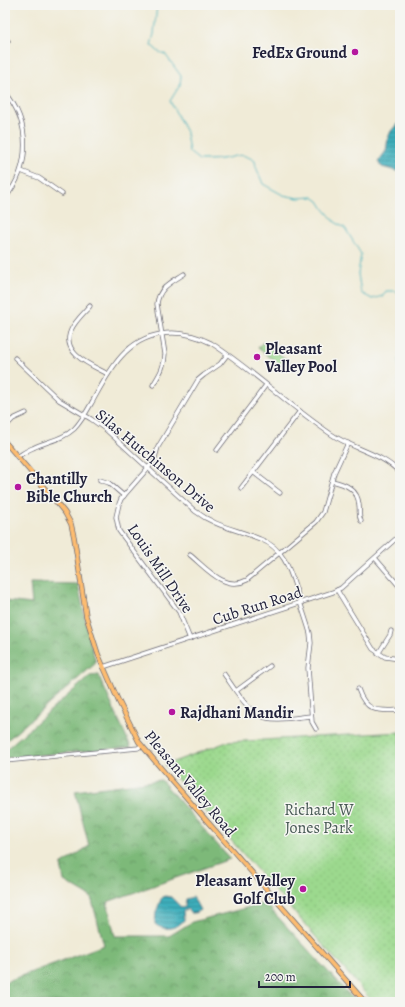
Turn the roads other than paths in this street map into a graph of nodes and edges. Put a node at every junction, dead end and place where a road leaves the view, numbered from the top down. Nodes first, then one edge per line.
1 (8, 41) dead end
2 (5, 45) edge
3 (5, 92) edge
4 (21, 171) junction
5 (62, 194) dead end
6 (5, 198) edge
7 (184, 274) dead end
8 (90, 306) dead end
9 (162, 334) junction
10 (227, 355) junction
11 (15, 358) dead end
12 (108, 374) junction
13 (152, 385) dead end
14 (266, 385) junction
15 (300, 411) junction
16 (26, 413) dead end
17 (85, 416) junction
18 (5, 427) edge
19 (5, 442) edge
20 (348, 443) junction
21 (216, 450) dead end
22 (17, 457) junction
23 (148, 468) junction
24 (253, 472) junction
25 (400, 473) edge
26 (100, 480) dead end
27 (332, 481) junction
28 (241, 488) dead end
29 (280, 493) dead end
30 (124, 496) junction
31 (361, 521) dead end
32 (400, 535) edge
33 (280, 553) junction
34 (190, 555) dead end
35 (375, 558) junction
36 (400, 587) edge
37 (337, 590) junction
38 (300, 603) junction
39 (391, 631) dead end
40 (190, 639) junction
41 (378, 654) junction
42 (400, 659) edge
43 (270, 666) dead end
44 (103, 667) junction
45 (224, 674) dead end
46 (358, 689) dead end
47 (236, 691) junction
48 (400, 710) edge
49 (311, 716) junction
50 (316, 729) dead end
51 (141, 746) junction
52 (5, 761) edge
53 (365, 1002) edge

1 - 2 street
3 - 4 street
4 - 5 street
4 - 6 street
7 - 9 street
8 - 12 street
9 - 10 street
9 - 12 street
9 - 13 street
10 - 14 street
10 - 23 street, Louis Mill Drive
11 - 17 street, Silas Hutchinson Drive
12 - 17 street
14 - 15 street
14 - 21 street
15 - 20 street
15 - 24 street
16 - 18 street
17 - 22 street
17 - 23 street, Silas Hutchinson Drive
19 - 22 main road, Pleasant Valley Road
20 - 25 street
20 - 27 street
22 - 44 main road, Pleasant Valley Road
23 - 30 street, Louis Mill Drive
23 - 33 street, Silas Hutchinson Drive
24 - 28 street
24 - 29 street
26 - 30 street
27 - 31 street
27 - 33 street
30 - 40 street, Louis Mill Drive
32 - 35 street, Cub Run Road
33 - 34 street
33 - 38 street, Silas Hutchinson Drive
35 - 36 street
35 - 37 street, Cub Run Road
37 - 38 street, Cub Run Road
37 - 41 street
38 - 40 street, Cub Run Road
38 - 49 street, Silas Hutchinson Drive
39 - 41 street
40 - 44 street, Cub Run Road
41 - 42 street
43 - 47 street
44 - 51 main road, Pleasant Valley Road
45 - 47 street
46 - 48 street
47 - 49 street
49 - 50 street, Silas Hutchinson Drive
51 - 52 street
51 - 53 main road, Pleasant Valley Road

